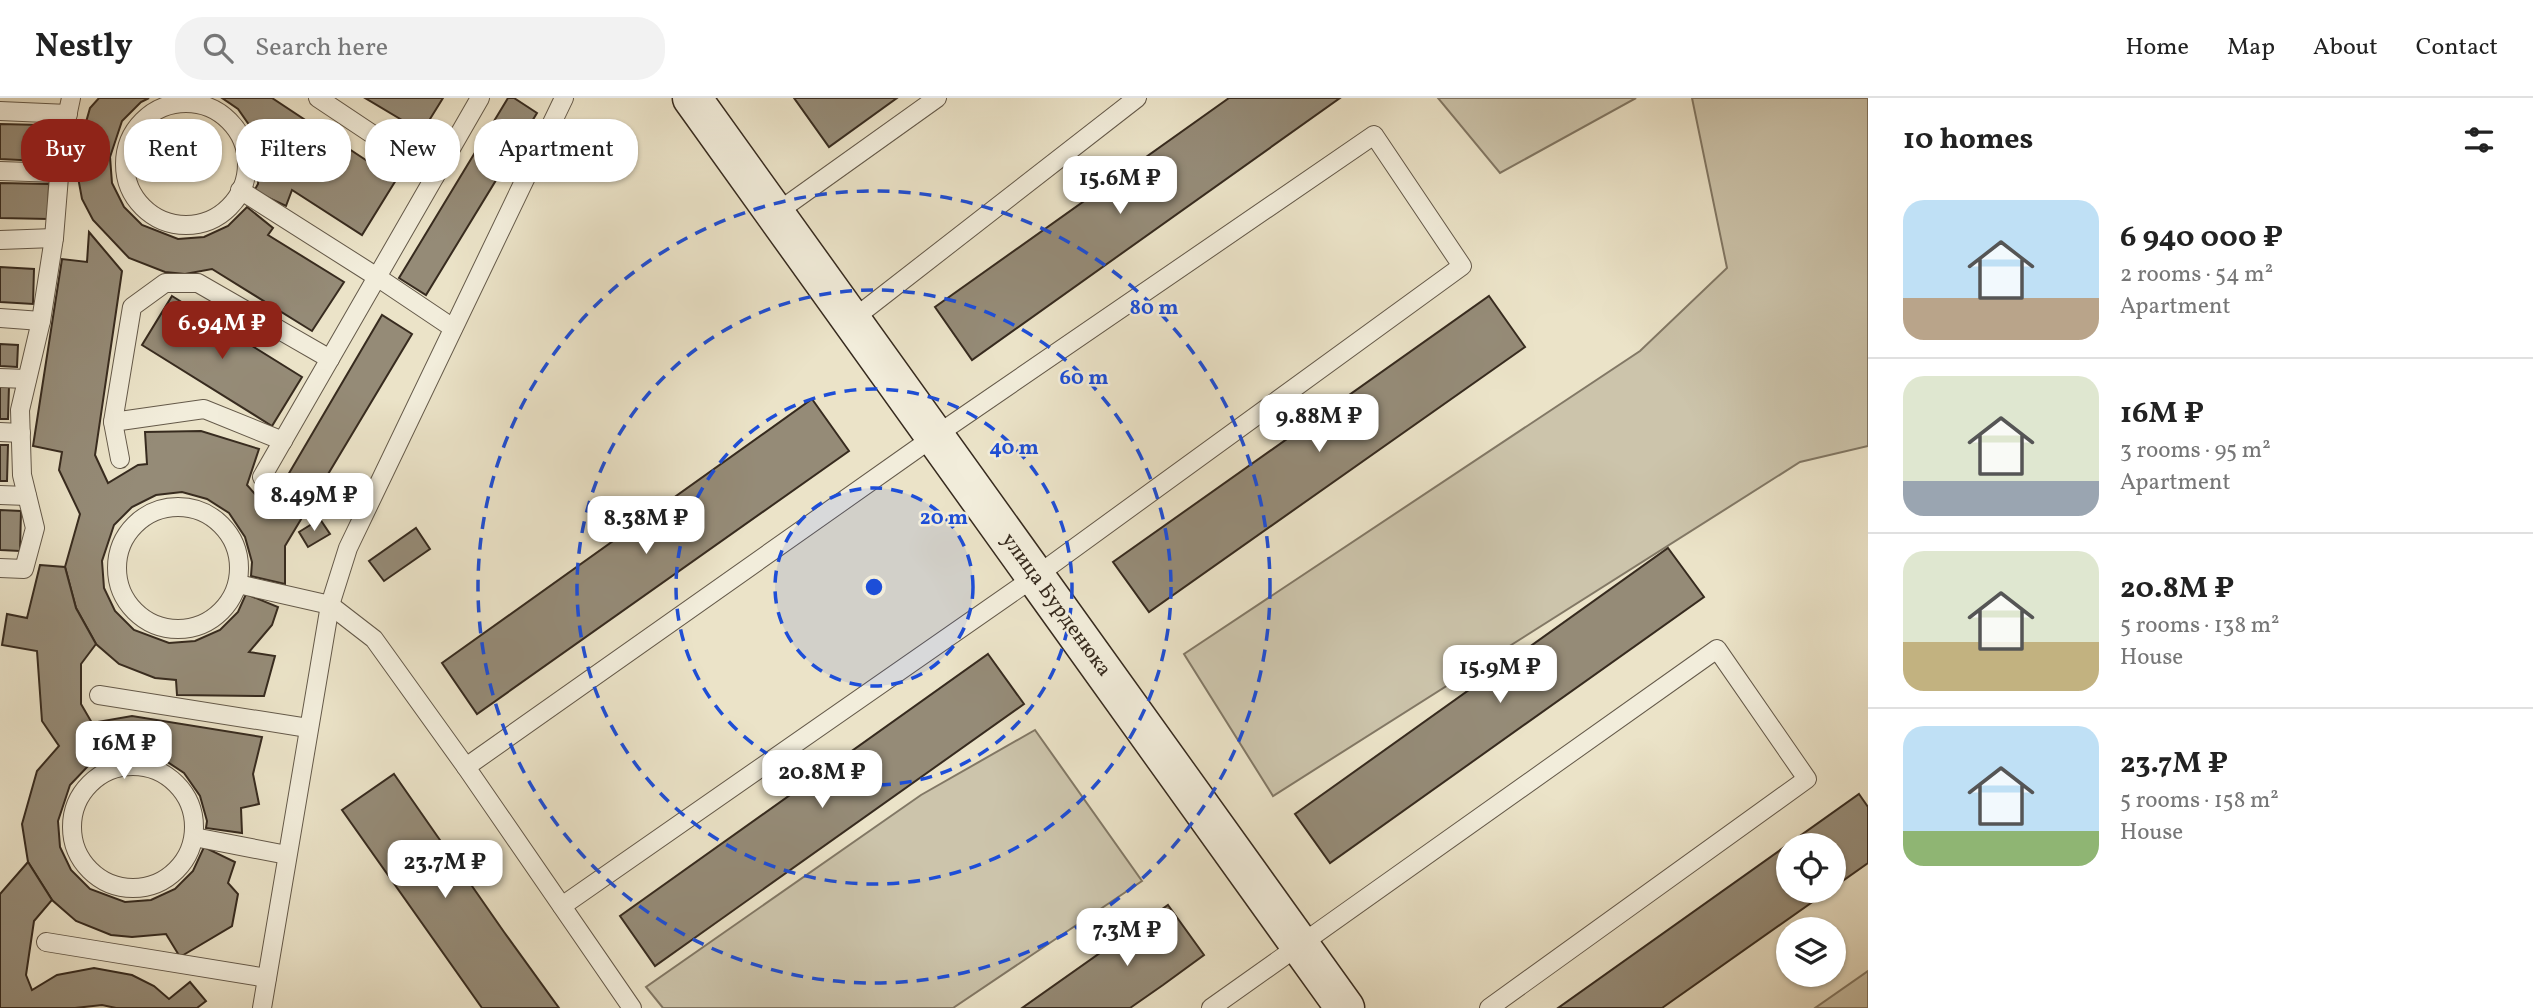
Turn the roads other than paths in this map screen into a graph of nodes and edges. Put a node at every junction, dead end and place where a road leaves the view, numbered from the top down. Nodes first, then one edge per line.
1 (318, 98) edge
2 (480, 98) edge
3 (937, 98) edge
4 (1137, 98) edge
5 (693, 99) edge
6 (556, 101) edge
7 (70, 106) edge
8 (0, 111) edge
9 (365, 129) edge
10 (460, 133) edge
11 (0, 171) edge
12 (21, 172) edge
13 (58, 182) edge
14 (432, 182) edge
15 (240, 190) junction
16 (776, 213) junction
17 (54, 239) junction
18 (0, 240) edge
19 (377, 277) junction
20 (0, 318) edge
21 (853, 319) junction
22 (41, 321) junction
23 (453, 328) junction
24 (330, 359) junction
25 (0, 378) edge
26 (27, 379) junction
27 (113, 422) junction
28 (0, 432) edge
29 (21, 433) junction
30 (935, 436) junction
31 (283, 440) junction
32 (120, 459) dead end
33 (262, 477) dead end
34 (0, 495) edge
35 (27, 496) junction
36 (0, 568) edge
37 (1036, 576) junction
38 (238, 584) junction
39 (330, 606) junction
40 (99, 695) dead end
41 (308, 728) junction
42 (466, 767) junction
43 (194, 837) junction
44 (287, 855) junction
45 (562, 906) junction
46 (46, 942) dead end
47 (1300, 944) junction
48 (267, 978) junction
49 (262, 1008) edge
50 (632, 1008) edge
51 (1211, 1008) edge
52 (1345, 1008) edge
53 (1489, 1008) edge

1 - 9 lane
2 - 10 lane
3 - 16 lane
4 - 21 lane
5 - 16 street, улица Бурденюка
6 - 23 lane
7 - 8 lane
11 - 12 lane
13 - 17 lane
14 - 19 lane
15 - 15 lane
15 - 19 lane
16 - 21 street, улица Бурденюка
17 - 18 lane
17 - 22 lane
19 - 23 lane
19 - 24 lane
20 - 22 lane
21 - 30 street, улица Бурденюка
22 - 26 lane
23 - 39 lane
24 - 27 lane
24 - 31 lane
25 - 26 lane
26 - 29 lane
27 - 31 lane
27 - 32 lane
28 - 29 lane
29 - 35 lane
30 - 37 street, улица Бурденюка
30 - 37 lane
30 - 42 lane
31 - 33 lane
34 - 35 lane
35 - 36 lane
37 - 45 lane
37 - 47 street, улица Бурденюка
38 - 38 lane
38 - 39 lane
39 - 41 lane
39 - 42 lane
40 - 41 lane
41 - 44 lane
42 - 45 lane
43 - 43 lane
43 - 44 lane
44 - 48 lane
45 - 50 lane
46 - 48 lane
47 - 51 lane
47 - 52 street, улица Бурденюка
47 - 53 lane
48 - 49 lane

